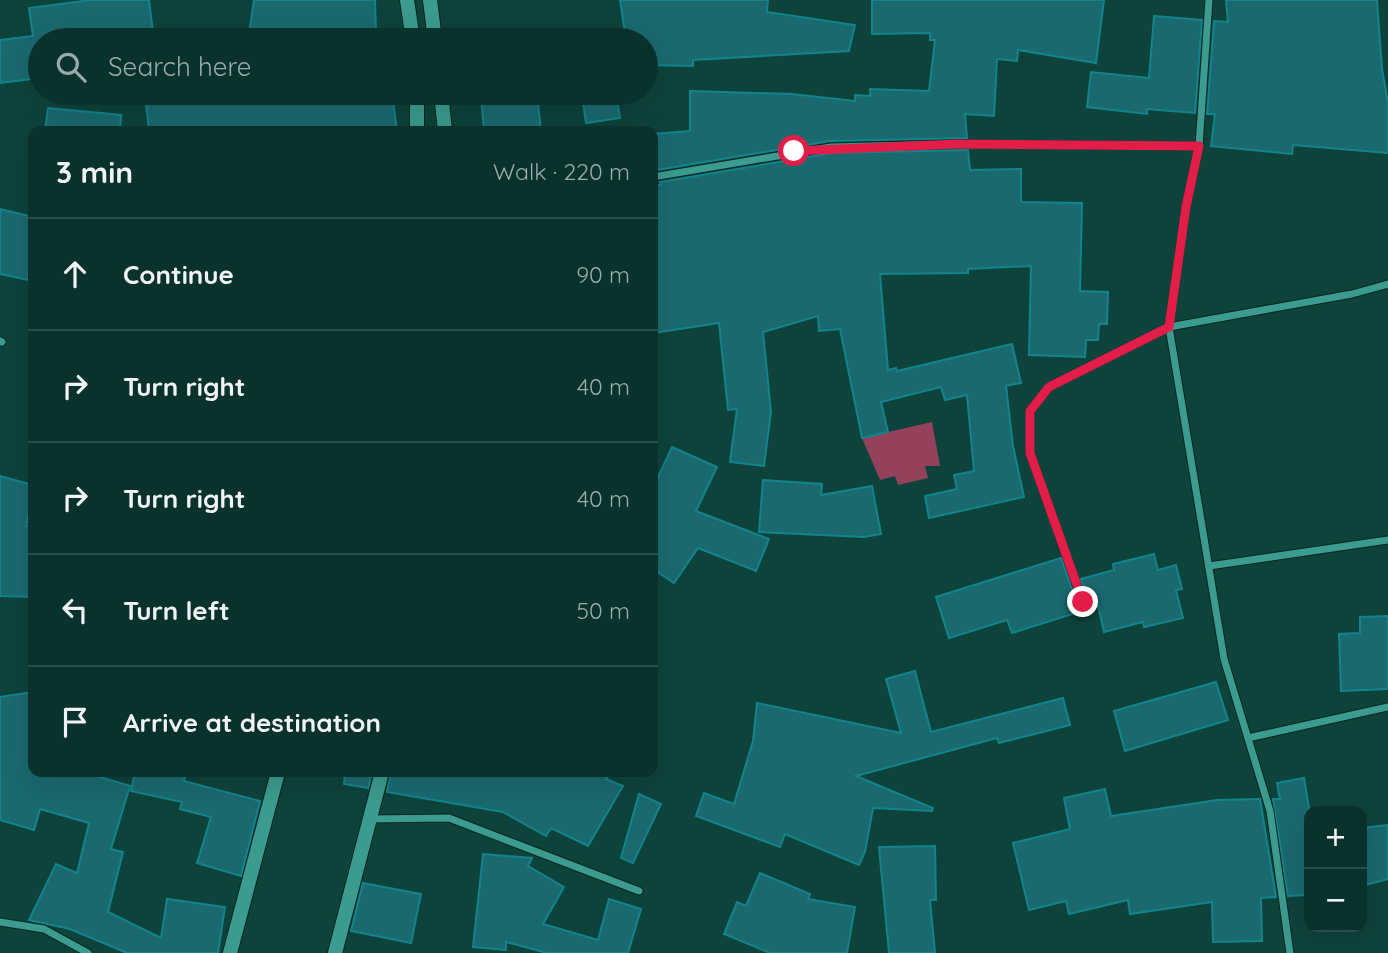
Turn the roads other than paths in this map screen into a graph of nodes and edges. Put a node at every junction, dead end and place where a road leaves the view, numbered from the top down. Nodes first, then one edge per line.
1 (407, 0) edge
2 (429, 0) edge
3 (1209, 0) edge
4 (411, 28) edge
5 (433, 28) edge
6 (417, 105) edge
7 (442, 105) edge
8 (418, 126) edge
9 (444, 126) edge
10 (1199, 146) junction
11 (658, 176) edge
12 (1388, 284) edge
13 (1169, 327) junction
14 (1388, 540) edge
15 (1209, 566) junction
16 (1083, 602) dead end
17 (1388, 707) edge
18 (1248, 738) junction
19 (277, 777) edge
20 (381, 777) edge
21 (368, 819) junction
22 (639, 891) dead end
23 (0, 922) edge
24 (88, 953) edge
25 (230, 953) edge
26 (335, 953) edge
27 (1290, 953) edge

1 - 4 street
2 - 5 street
3 - 10 street
6 - 8 street
7 - 9 street
10 - 11 street
10 - 13 street
12 - 13 street
13 - 15 street
13 - 16 street
14 - 15 street
15 - 18 street
17 - 18 street
18 - 27 street
19 - 25 street
20 - 21 street
21 - 22 street
21 - 26 street
23 - 24 street

